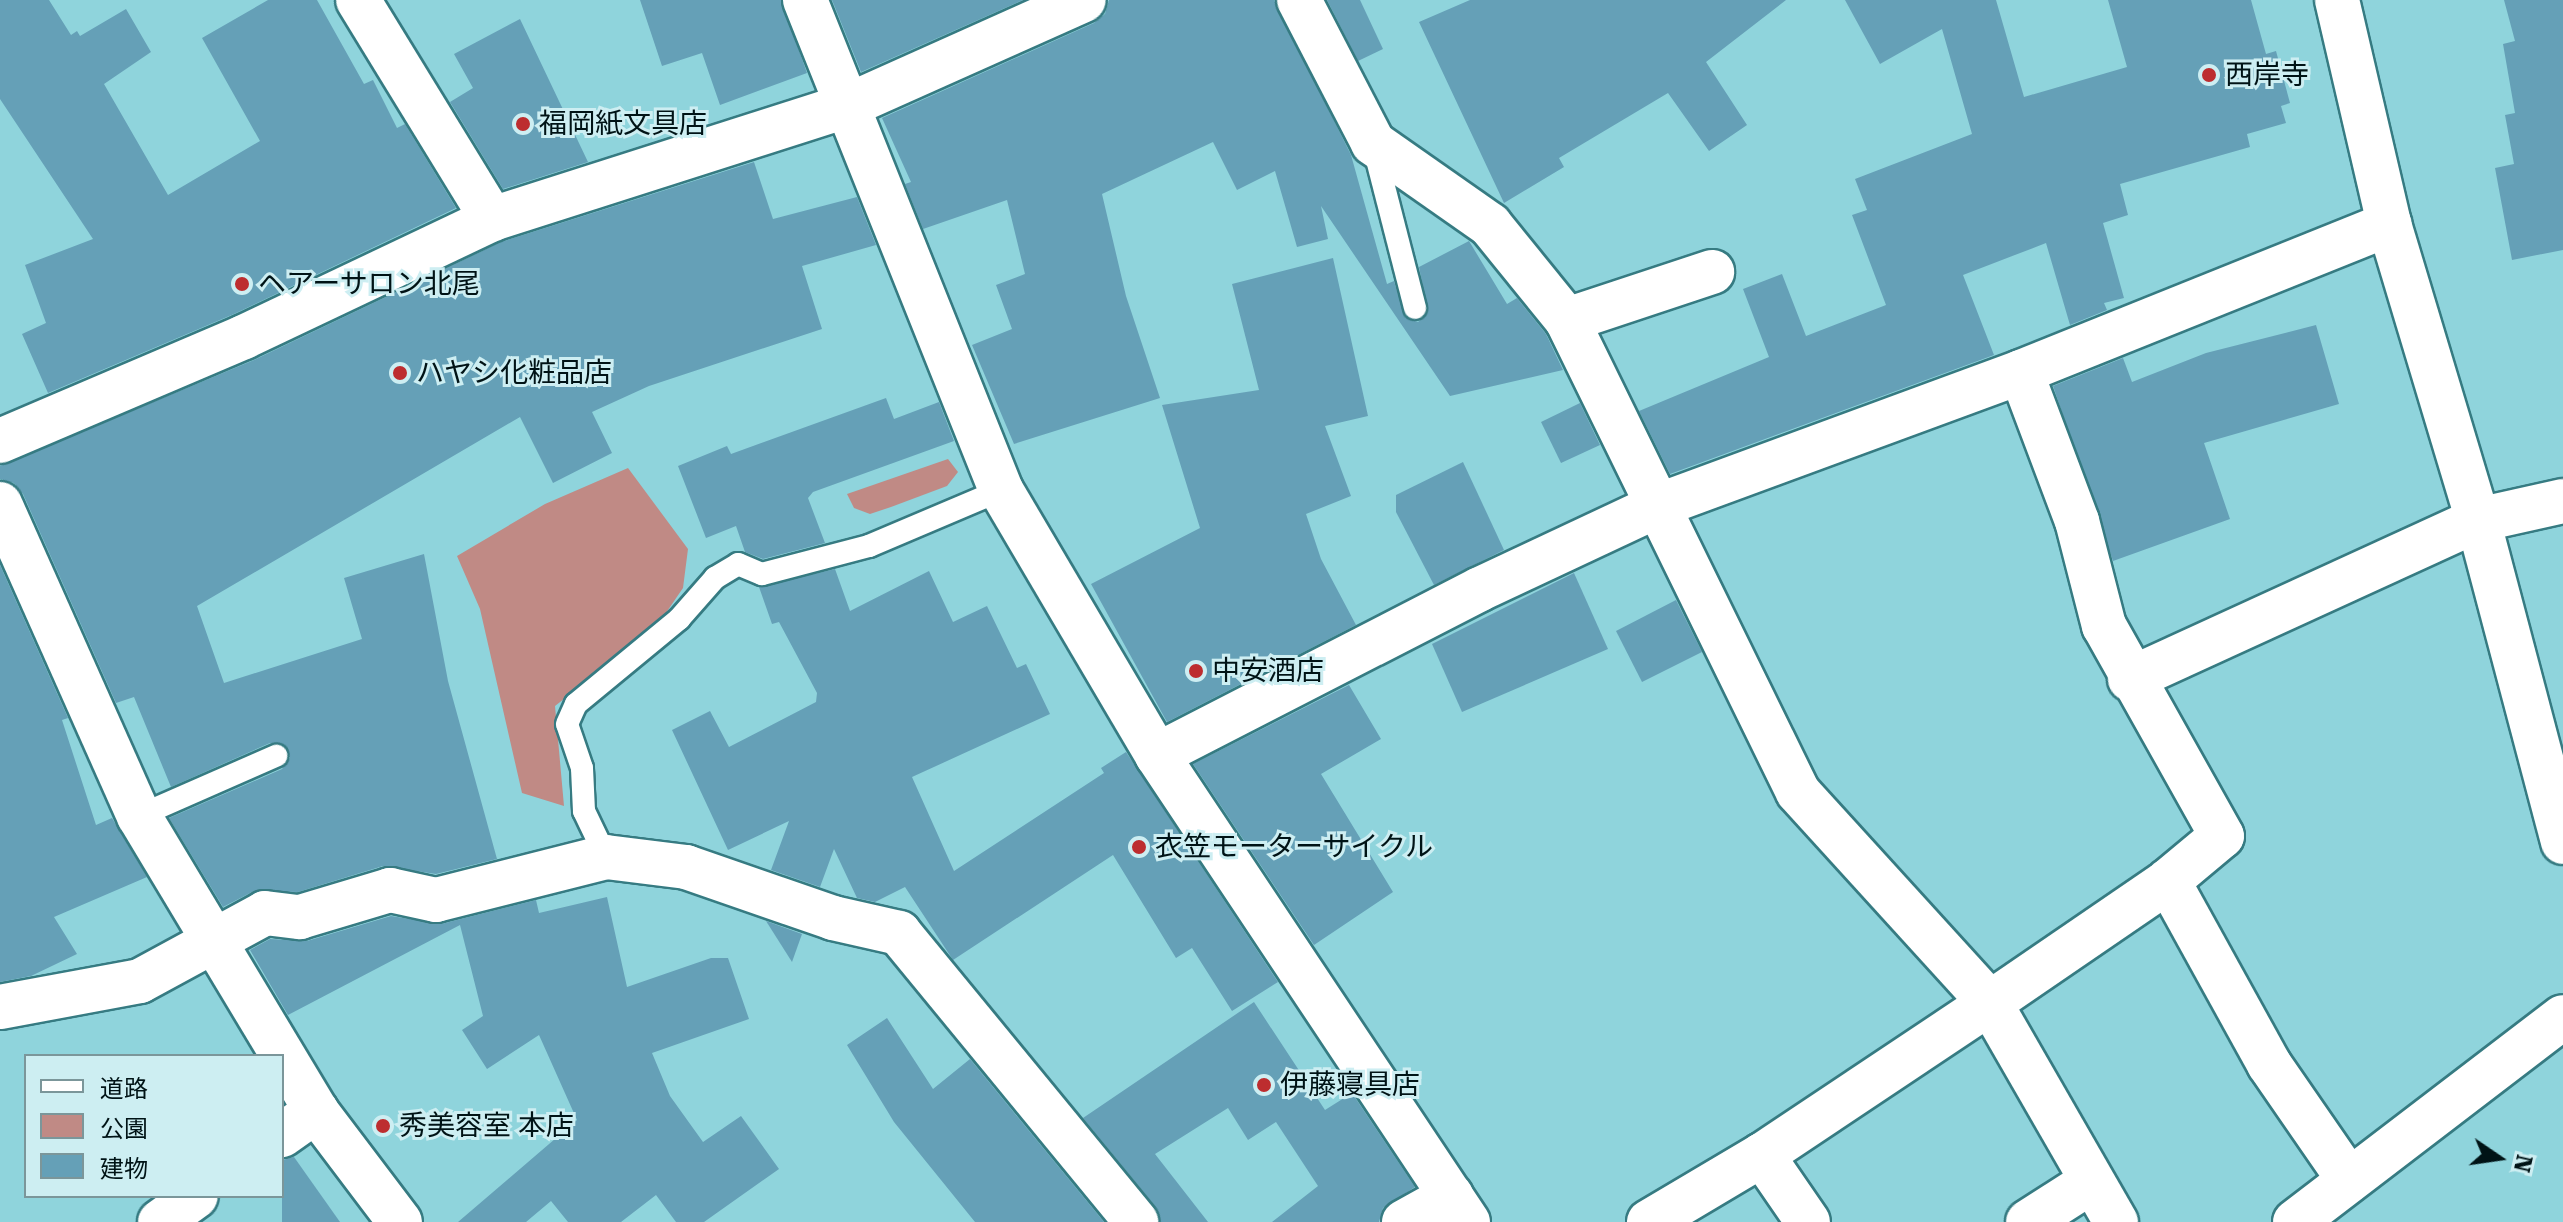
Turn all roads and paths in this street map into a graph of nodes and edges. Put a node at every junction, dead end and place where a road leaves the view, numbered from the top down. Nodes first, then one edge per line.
1 (358, 0) edge
2 (805, 0) edge
3 (1084, 0) edge
4 (1299, 0) edge
5 (2337, 0) edge
6 (849, 105) junction
7 (1373, 143) junction
8 (492, 219) junction
9 (2389, 224) junction
10 (1712, 272) dead end
11 (1415, 308) dead end
12 (1567, 320) junction
13 (2021, 372) junction
14 (0, 441) edge
15 (1001, 490) junction
16 (2563, 501) edge
17 (0, 504) edge
18 (1657, 506) junction
19 (2478, 520) junction
20 (2130, 679) junction
21 (1157, 755) junction
22 (276, 756) dead end
23 (139, 816) junction
24 (2563, 842) edge
25 (606, 857) junction
26 (2168, 881) junction
27 (214, 943) junction
28 (1990, 1003) junction
29 (0, 1007) edge
30 (2563, 1017) edge
31 (266, 1054) edge
32 (284, 1091) edge
33 (299, 1123) edge
34 (1762, 1155) junction
35 (2349, 1180) junction
36 (2089, 1183) junction
37 (193, 1198) edge
38 (1460, 1209) edge
39 (160, 1222) edge
40 (400, 1222) edge
41 (1136, 1222) edge
42 (1404, 1222) edge
43 (1649, 1222) edge
44 (1808, 1222) edge
45 (2028, 1222) edge
46 (2116, 1222) edge
47 (2295, 1222) edge

1 - 8 street
2 - 6 street
3 - 6 street
4 - 7 street
5 - 9 street
6 - 8 street
6 - 15 street
7 - 11 lane
7 - 12 street
8 - 14 street
9 - 13 street
9 - 19 street
10 - 12 street
12 - 18 street
13 - 18 street
13 - 20 street
15 - 21 street
15 - 25 lane
16 - 19 street
17 - 23 street
18 - 21 street
18 - 28 street
19 - 20 street
19 - 24 street
20 - 26 street
21 - 38 street
22 - 23 lane
23 - 27 street
25 - 27 street
25 - 41 street
26 - 28 street
26 - 35 street
27 - 29 street
27 - 31 street
28 - 34 street
28 - 36 street
30 - 35 street
32 - 33 street
33 - 40 street
34 - 43 street
34 - 44 street
35 - 47 street
36 - 45 street
36 - 46 street
37 - 39 street
38 - 42 street

